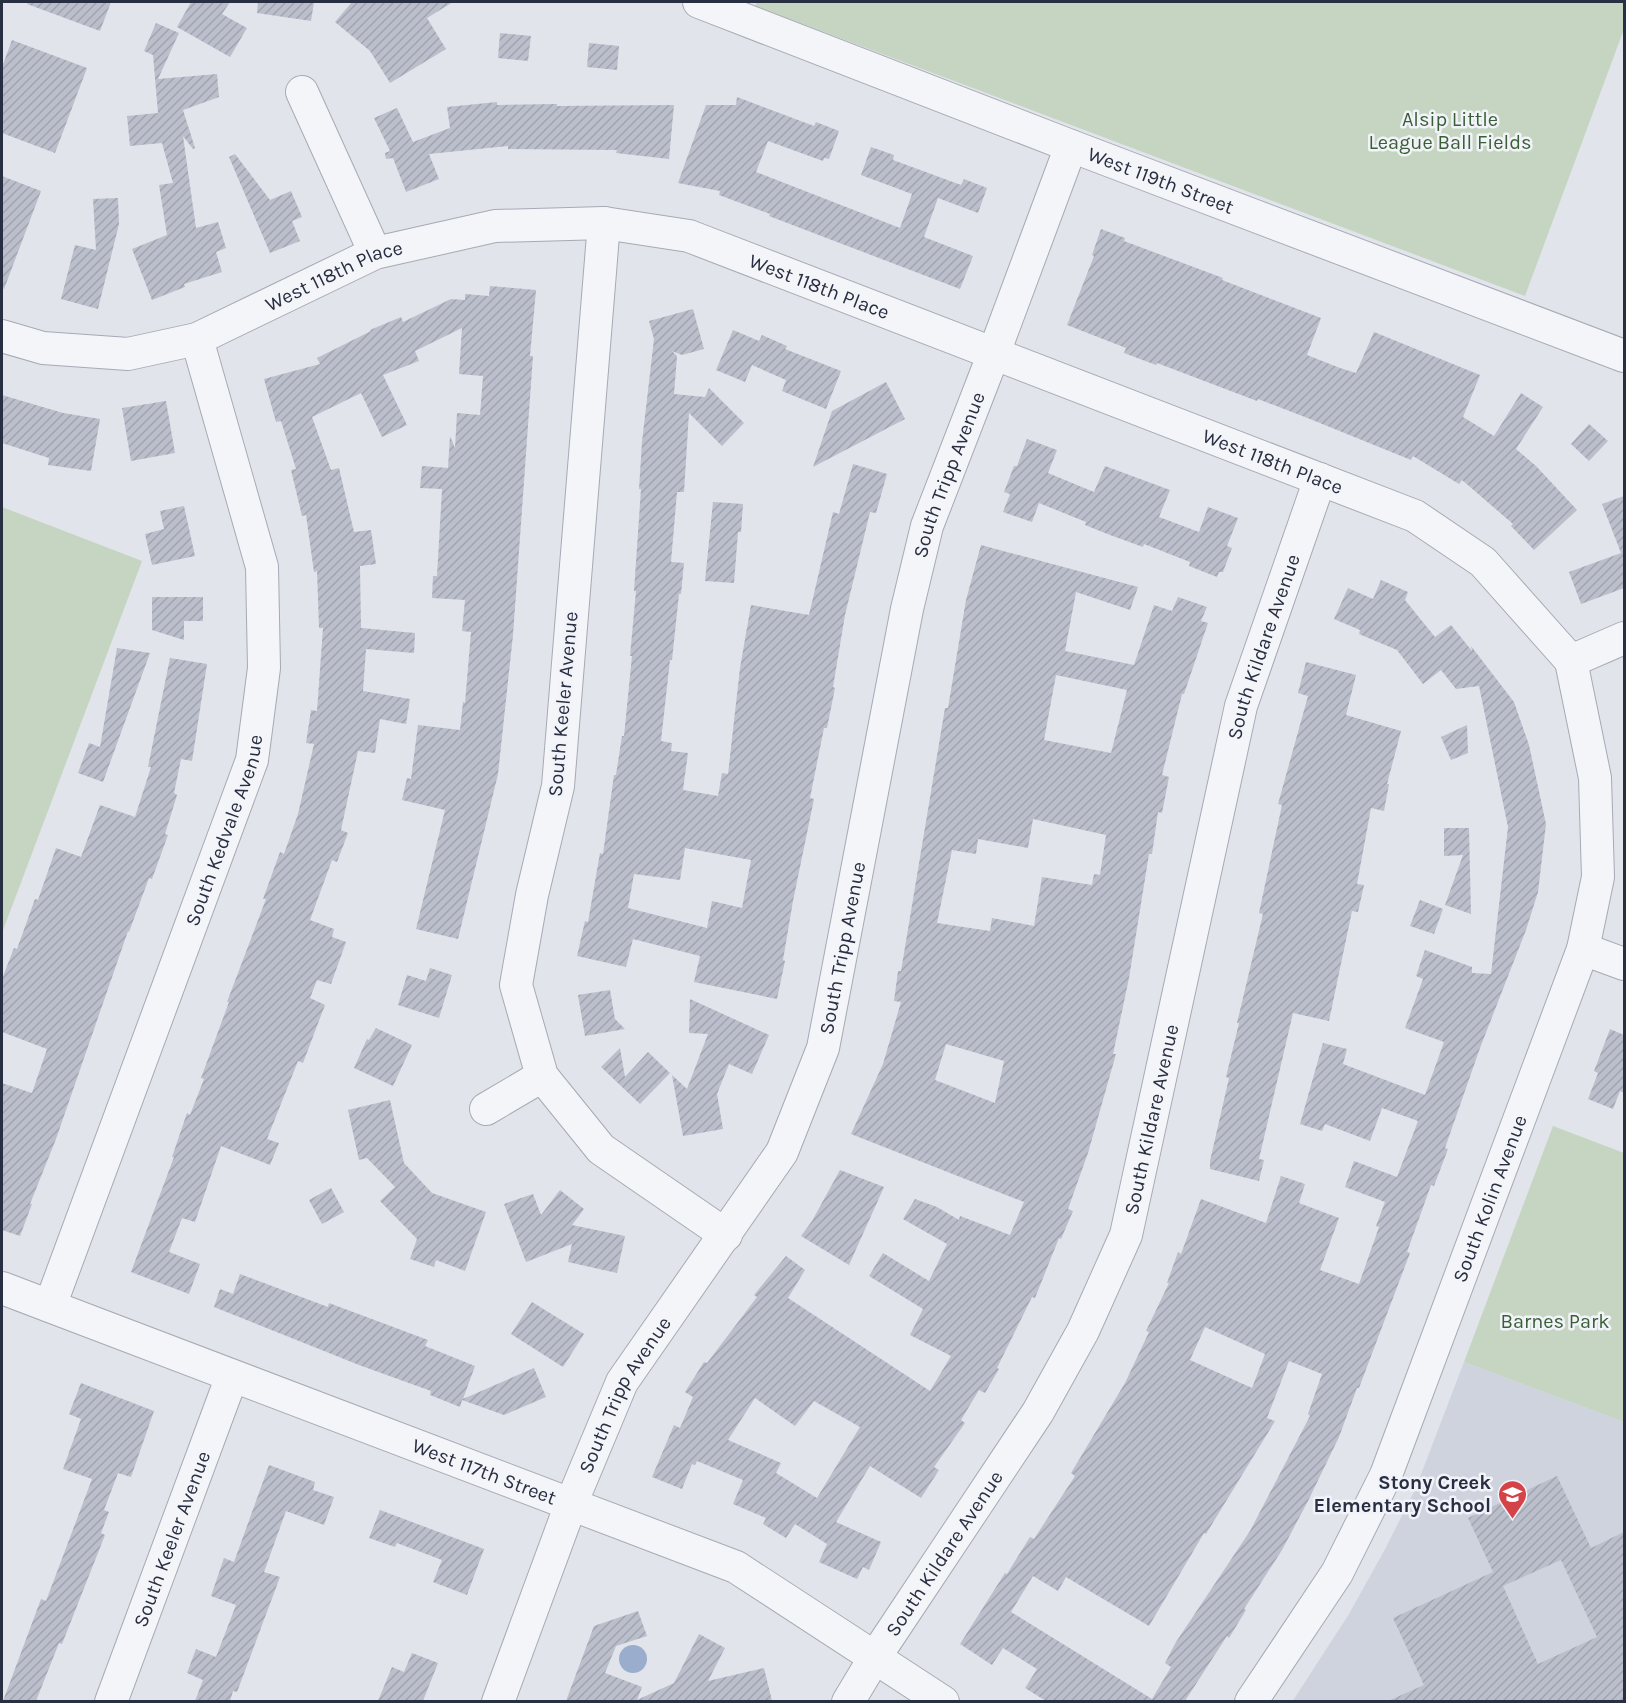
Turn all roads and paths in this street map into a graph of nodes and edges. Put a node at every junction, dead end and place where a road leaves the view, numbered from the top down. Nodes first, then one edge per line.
1 (699, 2) edge
2 (734, 8) edge
3 (302, 92) dead end
4 (1071, 146) junction
5 (604, 223) junction
6 (375, 254) junction
7 (2, 336) edge
8 (197, 339) junction
9 (994, 353) junction
10 (1624, 356) edge
11 (1320, 479) junction
12 (1624, 638) edge
13 (1571, 661) junction
14 (1583, 949) junction
15 (1624, 964) edge
16 (542, 1076) junction
17 (486, 1109) dead end
18 (726, 1235) junction
19 (2, 1288) edge
20 (50, 1306) junction
21 (232, 1376) junction
22 (571, 1504) junction
23 (875, 1657) junction
24 (111, 1701) edge
25 (498, 1701) edge
26 (848, 1701) edge
27 (943, 1701) edge
28 (1251, 1701) edge

1 - 2 street, West 119th Street
2 - 4 street, West 119th Street
3 - 6 street
4 - 9 street, South Tripp Avenue
4 - 10 street, West 119th Street
5 - 6 street, West 118th Place
5 - 9 street, West 118th Place
5 - 16 street, South Keeler Avenue
6 - 8 street, West 118th Place
7 - 8 street, West 118th Place
8 - 20 street, South Kedvale Avenue
9 - 11 street, West 118th Place
9 - 18 street, South Tripp Avenue
11 - 13 street, West 118th Place
11 - 23 street, South Kildare Avenue
12 - 13 street
13 - 14 street, South Kolin Avenue
14 - 15 street
14 - 28 street, South Kolin Avenue
16 - 17 street
16 - 18 street, South Keeler Avenue
18 - 22 street, South Tripp Avenue
19 - 20 street, West 117th Street
20 - 21 street, West 117th Street
21 - 22 street, West 117th Street
21 - 24 street, South Keeler Avenue
22 - 23 street, West 117th Street
22 - 25 street, South Tripp Avenue
23 - 26 street, South Kildare Avenue
23 - 27 street, West 117th Street

